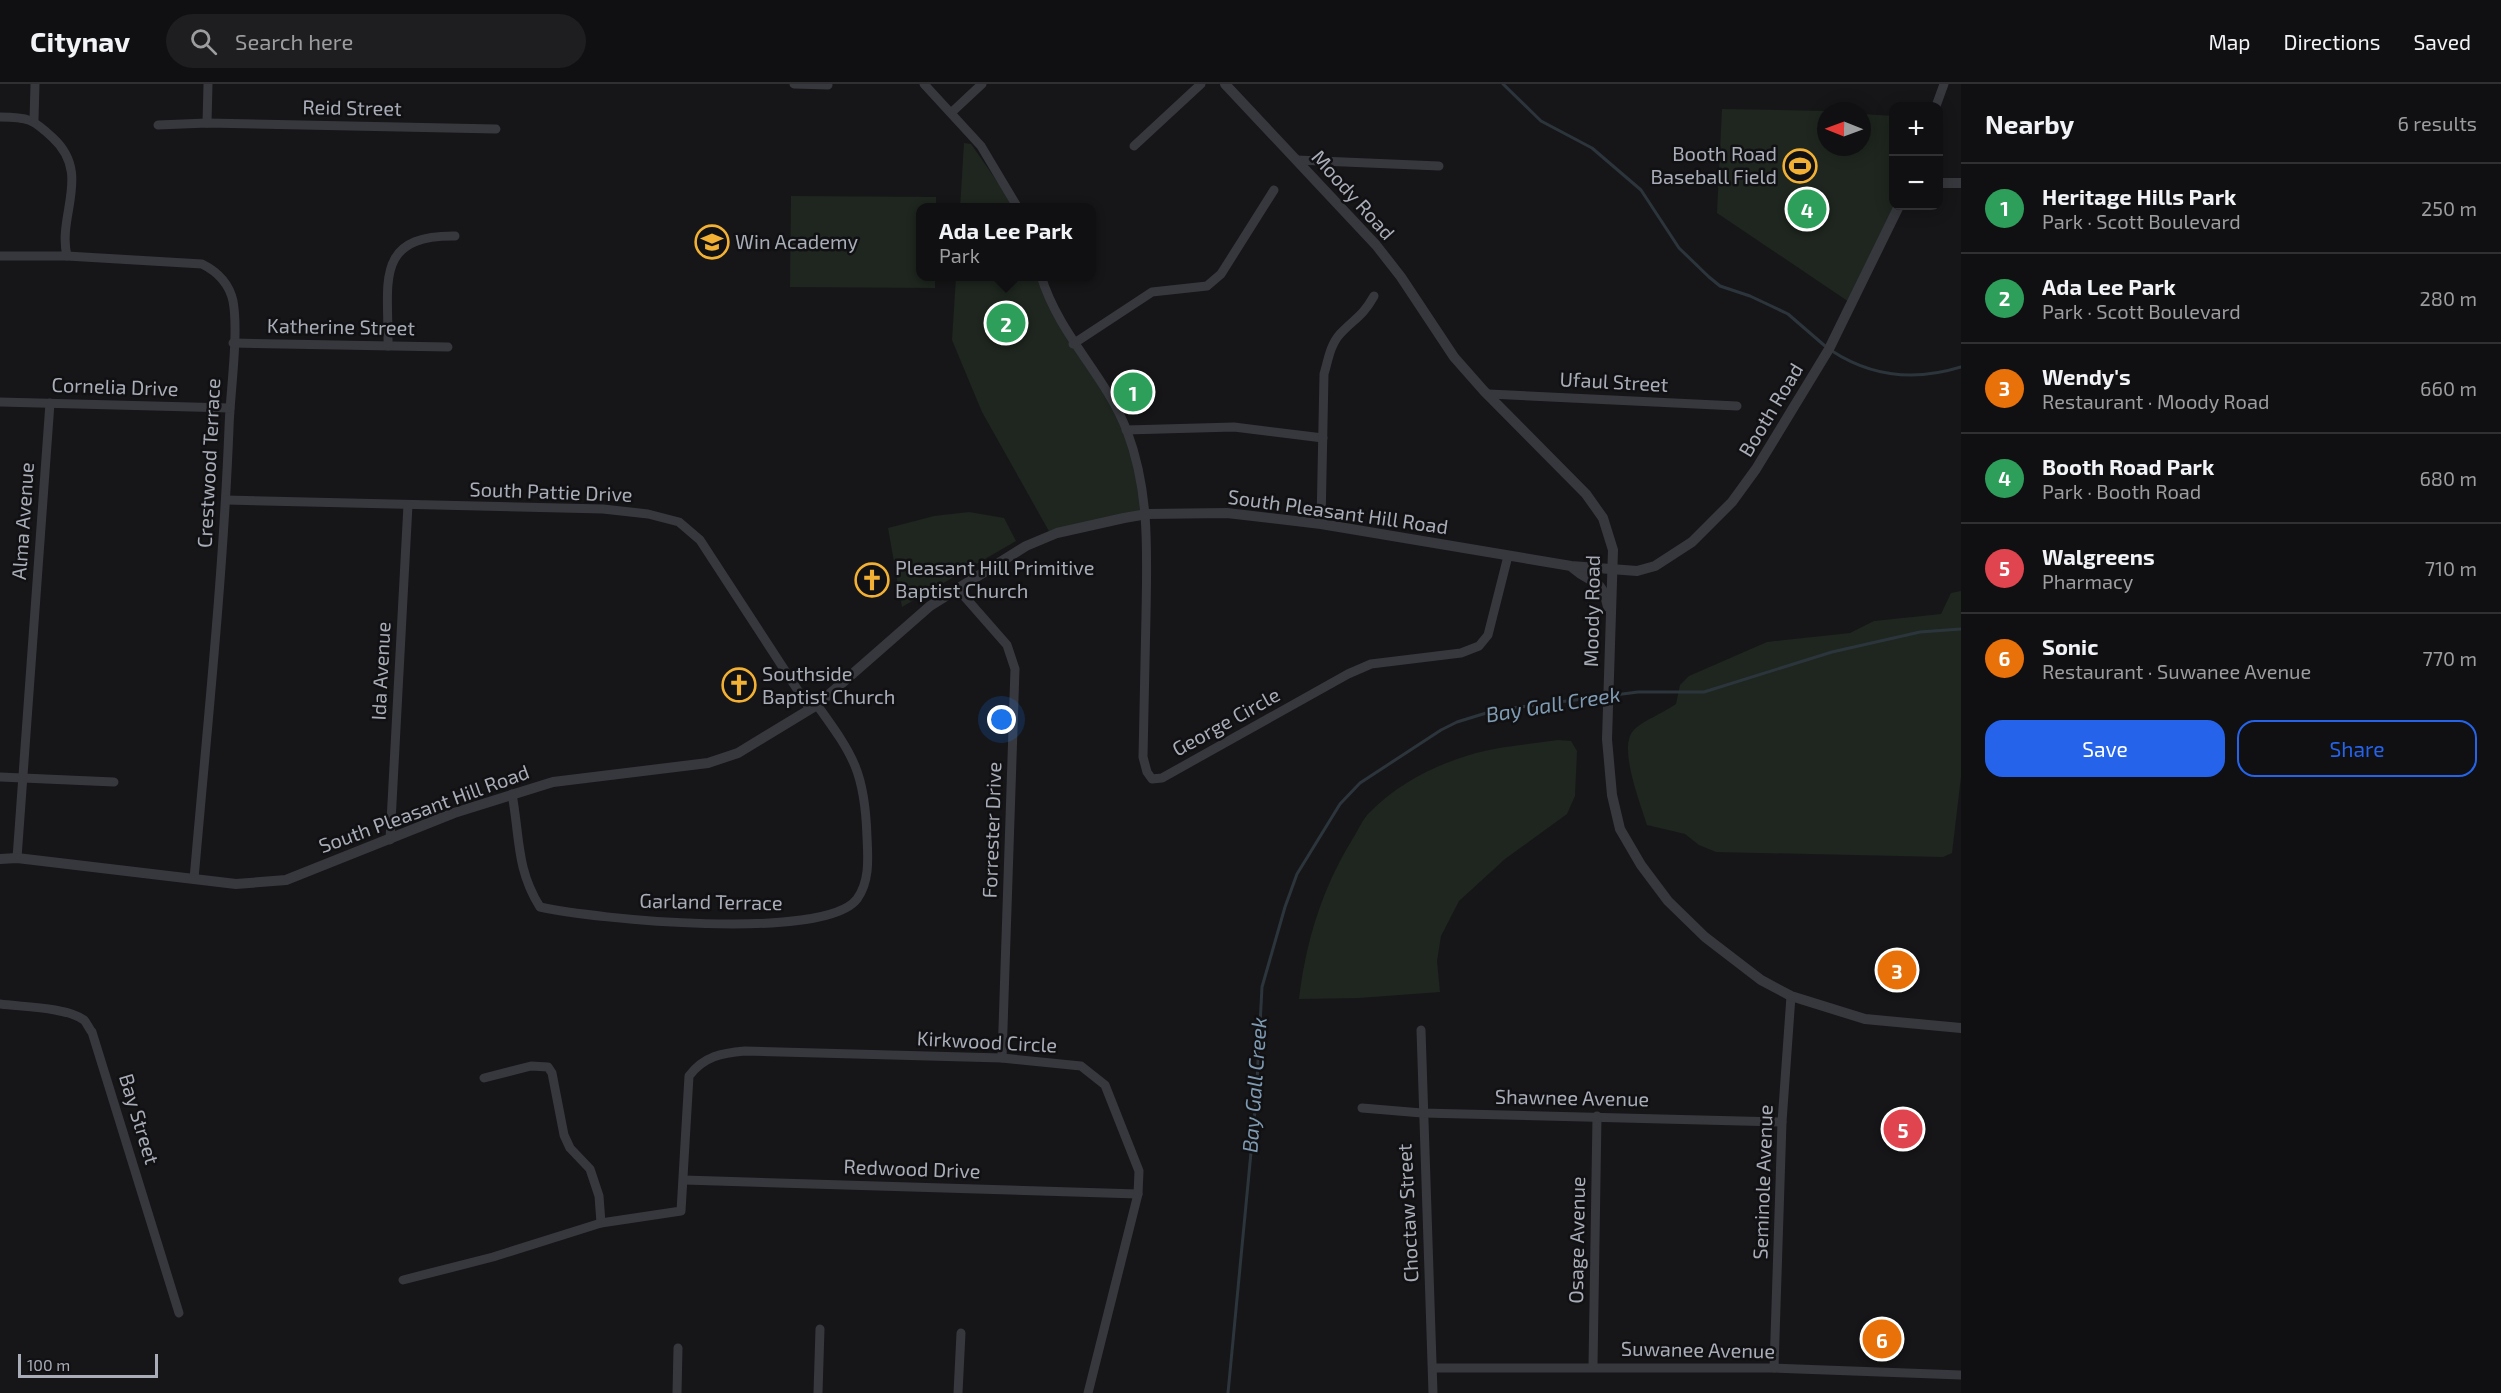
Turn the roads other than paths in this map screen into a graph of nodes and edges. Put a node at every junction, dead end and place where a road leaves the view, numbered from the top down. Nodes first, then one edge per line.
1 (35, 84) edge
2 (208, 84) edge
3 (794, 84) edge
4 (828, 84) edge
5 (924, 84) edge
6 (982, 84) edge
7 (1202, 84) edge
8 (1226, 84) edge
9 (1944, 84) edge
10 (1937, 102) edge
11 (952, 112) junction
12 (0, 117) edge
13 (34, 120) junction
14 (207, 123) junction
15 (158, 125) dead end
16 (496, 129) dead end
17 (1134, 146) dead end
18 (1297, 160) junction
19 (1439, 165) dead end
20 (1943, 183) edge
21 (1961, 183) edge
22 (1274, 190) dead end
23 (1016, 203) edge
24 (1897, 210) edge
25 (456, 236) dead end
26 (0, 256) edge
27 (67, 256) junction
28 (1042, 281) edge
29 (1374, 296) dead end
30 (233, 343) junction
31 (1073, 344) junction
32 (388, 346) junction
33 (448, 347) dead end
34 (1489, 394) junction
35 (0, 402) edge
36 (50, 403) junction
37 (1737, 406) dead end
38 (230, 408) junction
39 (1126, 430) junction
40 (1323, 438) junction
41 (226, 501) junction
42 (408, 505) junction
43 (1147, 514) junction
44 (1321, 524) junction
45 (1508, 556) junction
46 (1571, 566) junction
47 (1613, 570) junction
48 (957, 588) junction
49 (1611, 620) junction
50 (813, 707) junction
51 (0, 777) edge
52 (22, 777) junction
53 (114, 782) dead end
54 (512, 794) junction
55 (390, 840) junction
56 (17, 858) junction
57 (0, 859) edge
58 (194, 879) junction
59 (1791, 996) junction
60 (0, 1004) edge
61 (1961, 1028) edge
62 (1421, 1030) dead end
63 (1002, 1058) junction
64 (484, 1078) dead end
65 (1362, 1108) dead end
66 (1422, 1113) junction
67 (1597, 1116) junction
68 (1782, 1122) junction
69 (684, 1180) junction
70 (1138, 1194) junction
71 (601, 1223) junction
72 (403, 1280) dead end
73 (179, 1313) dead end
74 (820, 1329) dead end
75 (961, 1332) dead end
76 (678, 1348) dead end
77 (1593, 1366) junction
78 (1434, 1368) junction
79 (1774, 1368) junction
80 (1961, 1375) edge
81 (677, 1393) edge
82 (818, 1393) edge
83 (958, 1393) edge
84 (1088, 1393) edge
85 (1433, 1393) edge

1 - 13 street
2 - 14 street
3 - 4 street
5 - 11 street
6 - 11 street
7 - 17 street
8 - 18 street, Moody Road
9 - 10 street
11 - 23 street
12 - 13 street
13 - 27 street
14 - 15 street, Reid Street
14 - 16 street, Reid Street
18 - 19 street
18 - 34 street, Moody Road
20 - 21 street
22 - 31 street
24 - 47 street, Booth Road
25 - 32 street
26 - 27 street, Crestwood Terrace
27 - 30 street, Crestwood Terrace
28 - 31 street
29 - 40 street
30 - 32 street, Katherine Street
30 - 38 street, Crestwood Terrace
31 - 39 street
32 - 33 street, Katherine Street
34 - 37 street, Ufaul Street
34 - 47 street, Moody Road
35 - 36 street, Cornelia Drive
36 - 38 street, Cornelia Drive
36 - 52 street, Alma Avenue
38 - 41 street, Crestwood Terrace
39 - 40 street
39 - 43 street
40 - 44 street
41 - 42 street, South Pattie Drive
41 - 58 street, Crestwood Terrace
42 - 50 street, South Pattie Drive
42 - 55 street, Ida Avenue
43 - 44 street, South Pleasant Hill Road
43 - 45 street, George Circle
43 - 48 street, South Pleasant Hill Road
44 - 45 street, South Pleasant Hill Road
45 - 46 street, South Pleasant Hill Road
46 - 47 street, South Pleasant Hill Road
46 - 49 street
47 - 49 street, Moody Road
48 - 50 street, South Pleasant Hill Road
48 - 63 street, Forrester Drive
49 - 59 street, Moody Road
50 - 54 street, South Pleasant Hill Road
50 - 54 street, Garland Terrace
51 - 52 street
52 - 53 street
52 - 56 street, Alma Avenue
54 - 55 street, South Pleasant Hill Road
55 - 58 street, South Pleasant Hill Road
56 - 57 street, South Pleasant Hill Road
56 - 58 street, South Pleasant Hill Road
59 - 61 street, Moody Road
59 - 68 street, Seminole Avenue
60 - 73 street, Bay Street
62 - 66 street, Choctaw Street
63 - 69 street, Kirkwood Circle
63 - 70 street, Kirkwood Circle
64 - 71 street
65 - 66 street, Shawnee Avenue
66 - 67 street, Shawnee Avenue
66 - 78 street, Choctaw Street
67 - 68 street, Shawnee Avenue
67 - 77 street, Osage Avenue
68 - 79 street, Seminole Avenue
69 - 70 street, Redwood Drive
69 - 71 street, Kirkwood Circle
70 - 84 street, Kirkwood Circle
71 - 72 street
74 - 82 street
75 - 83 street
76 - 81 street
77 - 78 street, Suwanee Avenue
77 - 79 street, Suwanee Avenue
78 - 85 street, Choctaw Street
79 - 80 street, Suwanee Avenue

